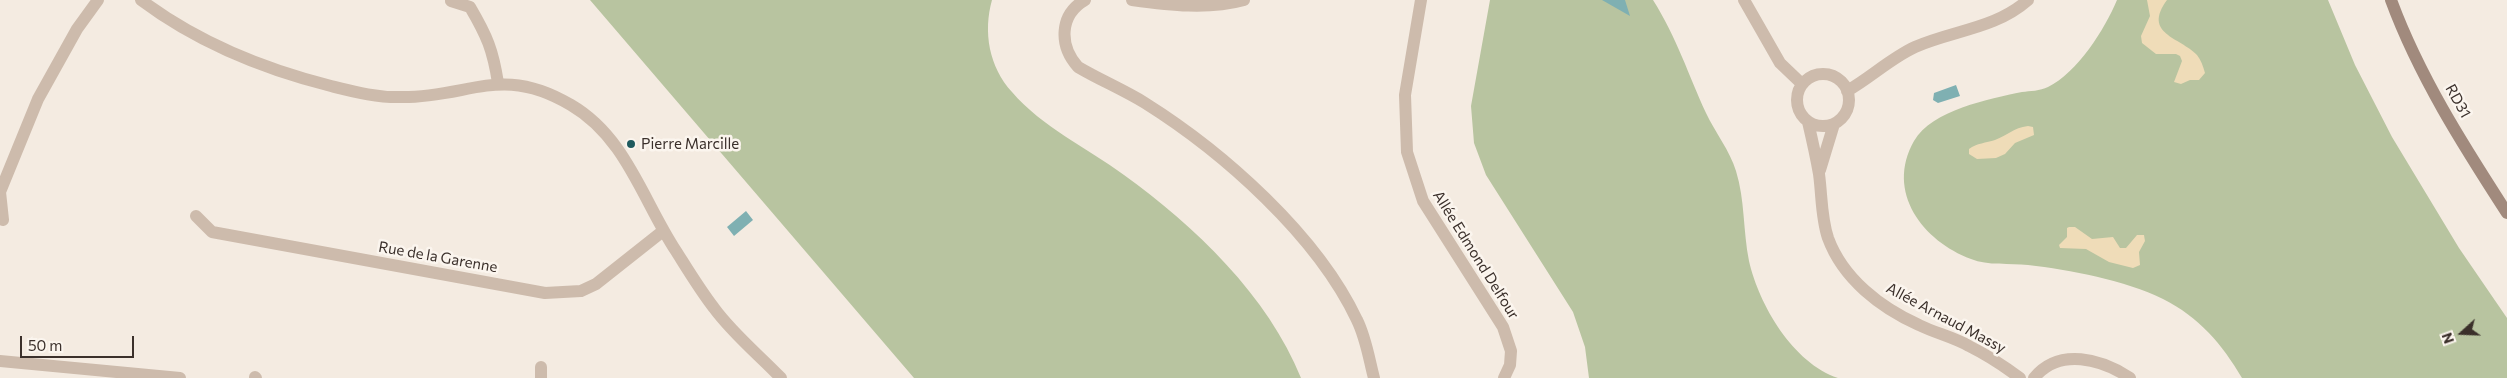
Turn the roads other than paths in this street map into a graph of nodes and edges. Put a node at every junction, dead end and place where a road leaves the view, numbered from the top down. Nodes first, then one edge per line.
1 (98, 0) edge
2 (141, 0) edge
3 (1085, 0) edge
4 (1132, 0) edge
5 (1244, 0) edge
6 (1421, 0) edge
7 (1744, 0) edge
8 (2028, 0) edge
9 (2391, 0) edge
10 (451, 1) edge
11 (498, 83) junction
12 (1802, 84) junction
13 (1847, 91) junction
14 (1808, 122) junction
15 (1834, 124) junction
16 (1819, 174) junction
17 (2507, 212) edge
18 (196, 216) dead end
19 (3, 220) dead end
20 (663, 231) junction
21 (0, 361) edge
22 (67, 373) edge
23 (779, 377) edge
24 (171, 378) edge
25 (180, 378) edge
26 (1374, 378) edge
27 (1504, 378) edge
28 (2020, 378) edge
29 (2034, 378) edge
30 (2130, 378) edge

1 - 19 street
2 - 11 street
3 - 26 street
4 - 5 street
6 - 27 street, Allée Edmond Delfour
7 - 12 street
8 - 13 street
9 - 17 main road, RD31 / RD31
10 - 11 street
11 - 20 street
12 - 13 street
12 - 14 street
13 - 15 street
14 - 15 street
14 - 16 street, Allée Arnaud Massy
15 - 16 street, Allée Arnaud Massy
16 - 28 street, Allée Arnaud Massy
18 - 20 street, Rue de la Garenne
20 - 23 street
21 - 22 street
22 - 24 street
24 - 25 street
29 - 30 street

